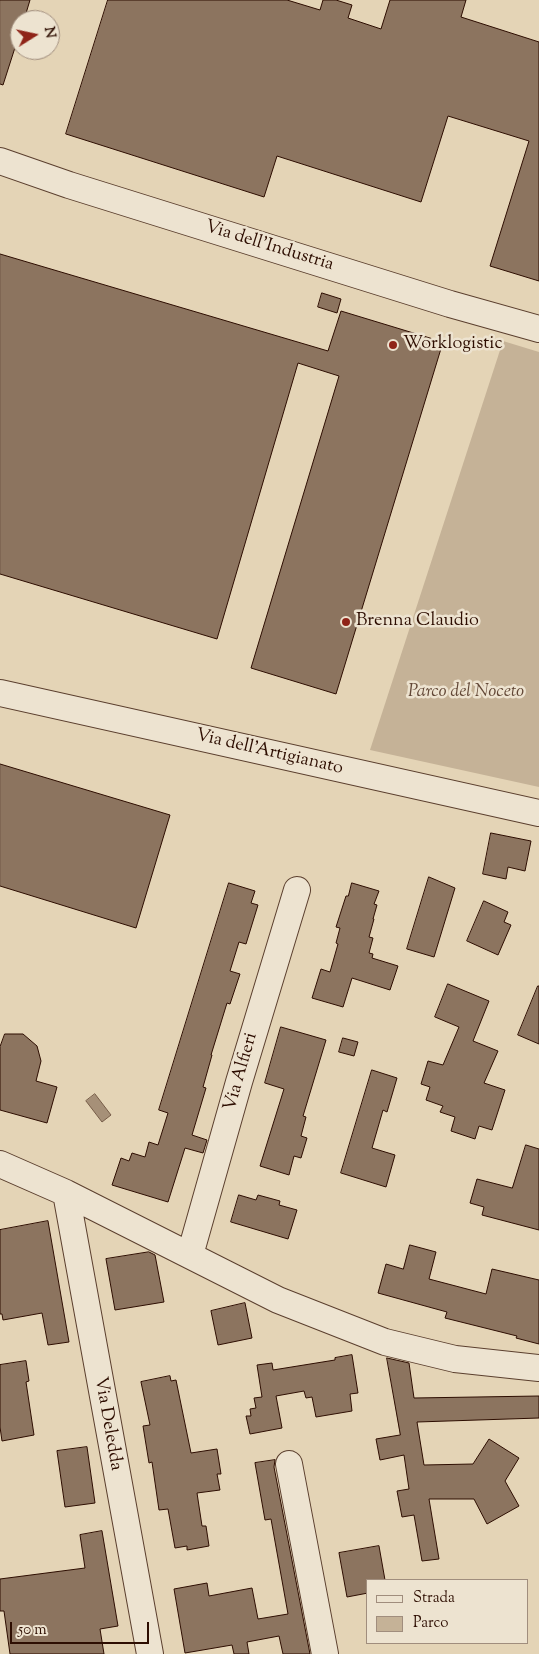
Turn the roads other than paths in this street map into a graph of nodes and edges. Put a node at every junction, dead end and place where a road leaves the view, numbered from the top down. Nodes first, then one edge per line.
1 (0, 161) edge
2 (539, 329) edge
3 (0, 693) edge
4 (539, 813) edge
5 (297, 890) dead end
6 (0, 1164) edge
7 (66, 1193) junction
8 (190, 1255) junction
9 (539, 1368) edge
10 (289, 1464) dead end
11 (150, 1654) edge
12 (325, 1654) edge

1 - 2 street, Via dell'Industria
3 - 4 street, Via dell'Artigianato
5 - 8 street, Via Alfieri
6 - 7 street
7 - 8 street
7 - 11 street, Via Deledda
8 - 9 street
10 - 12 street

